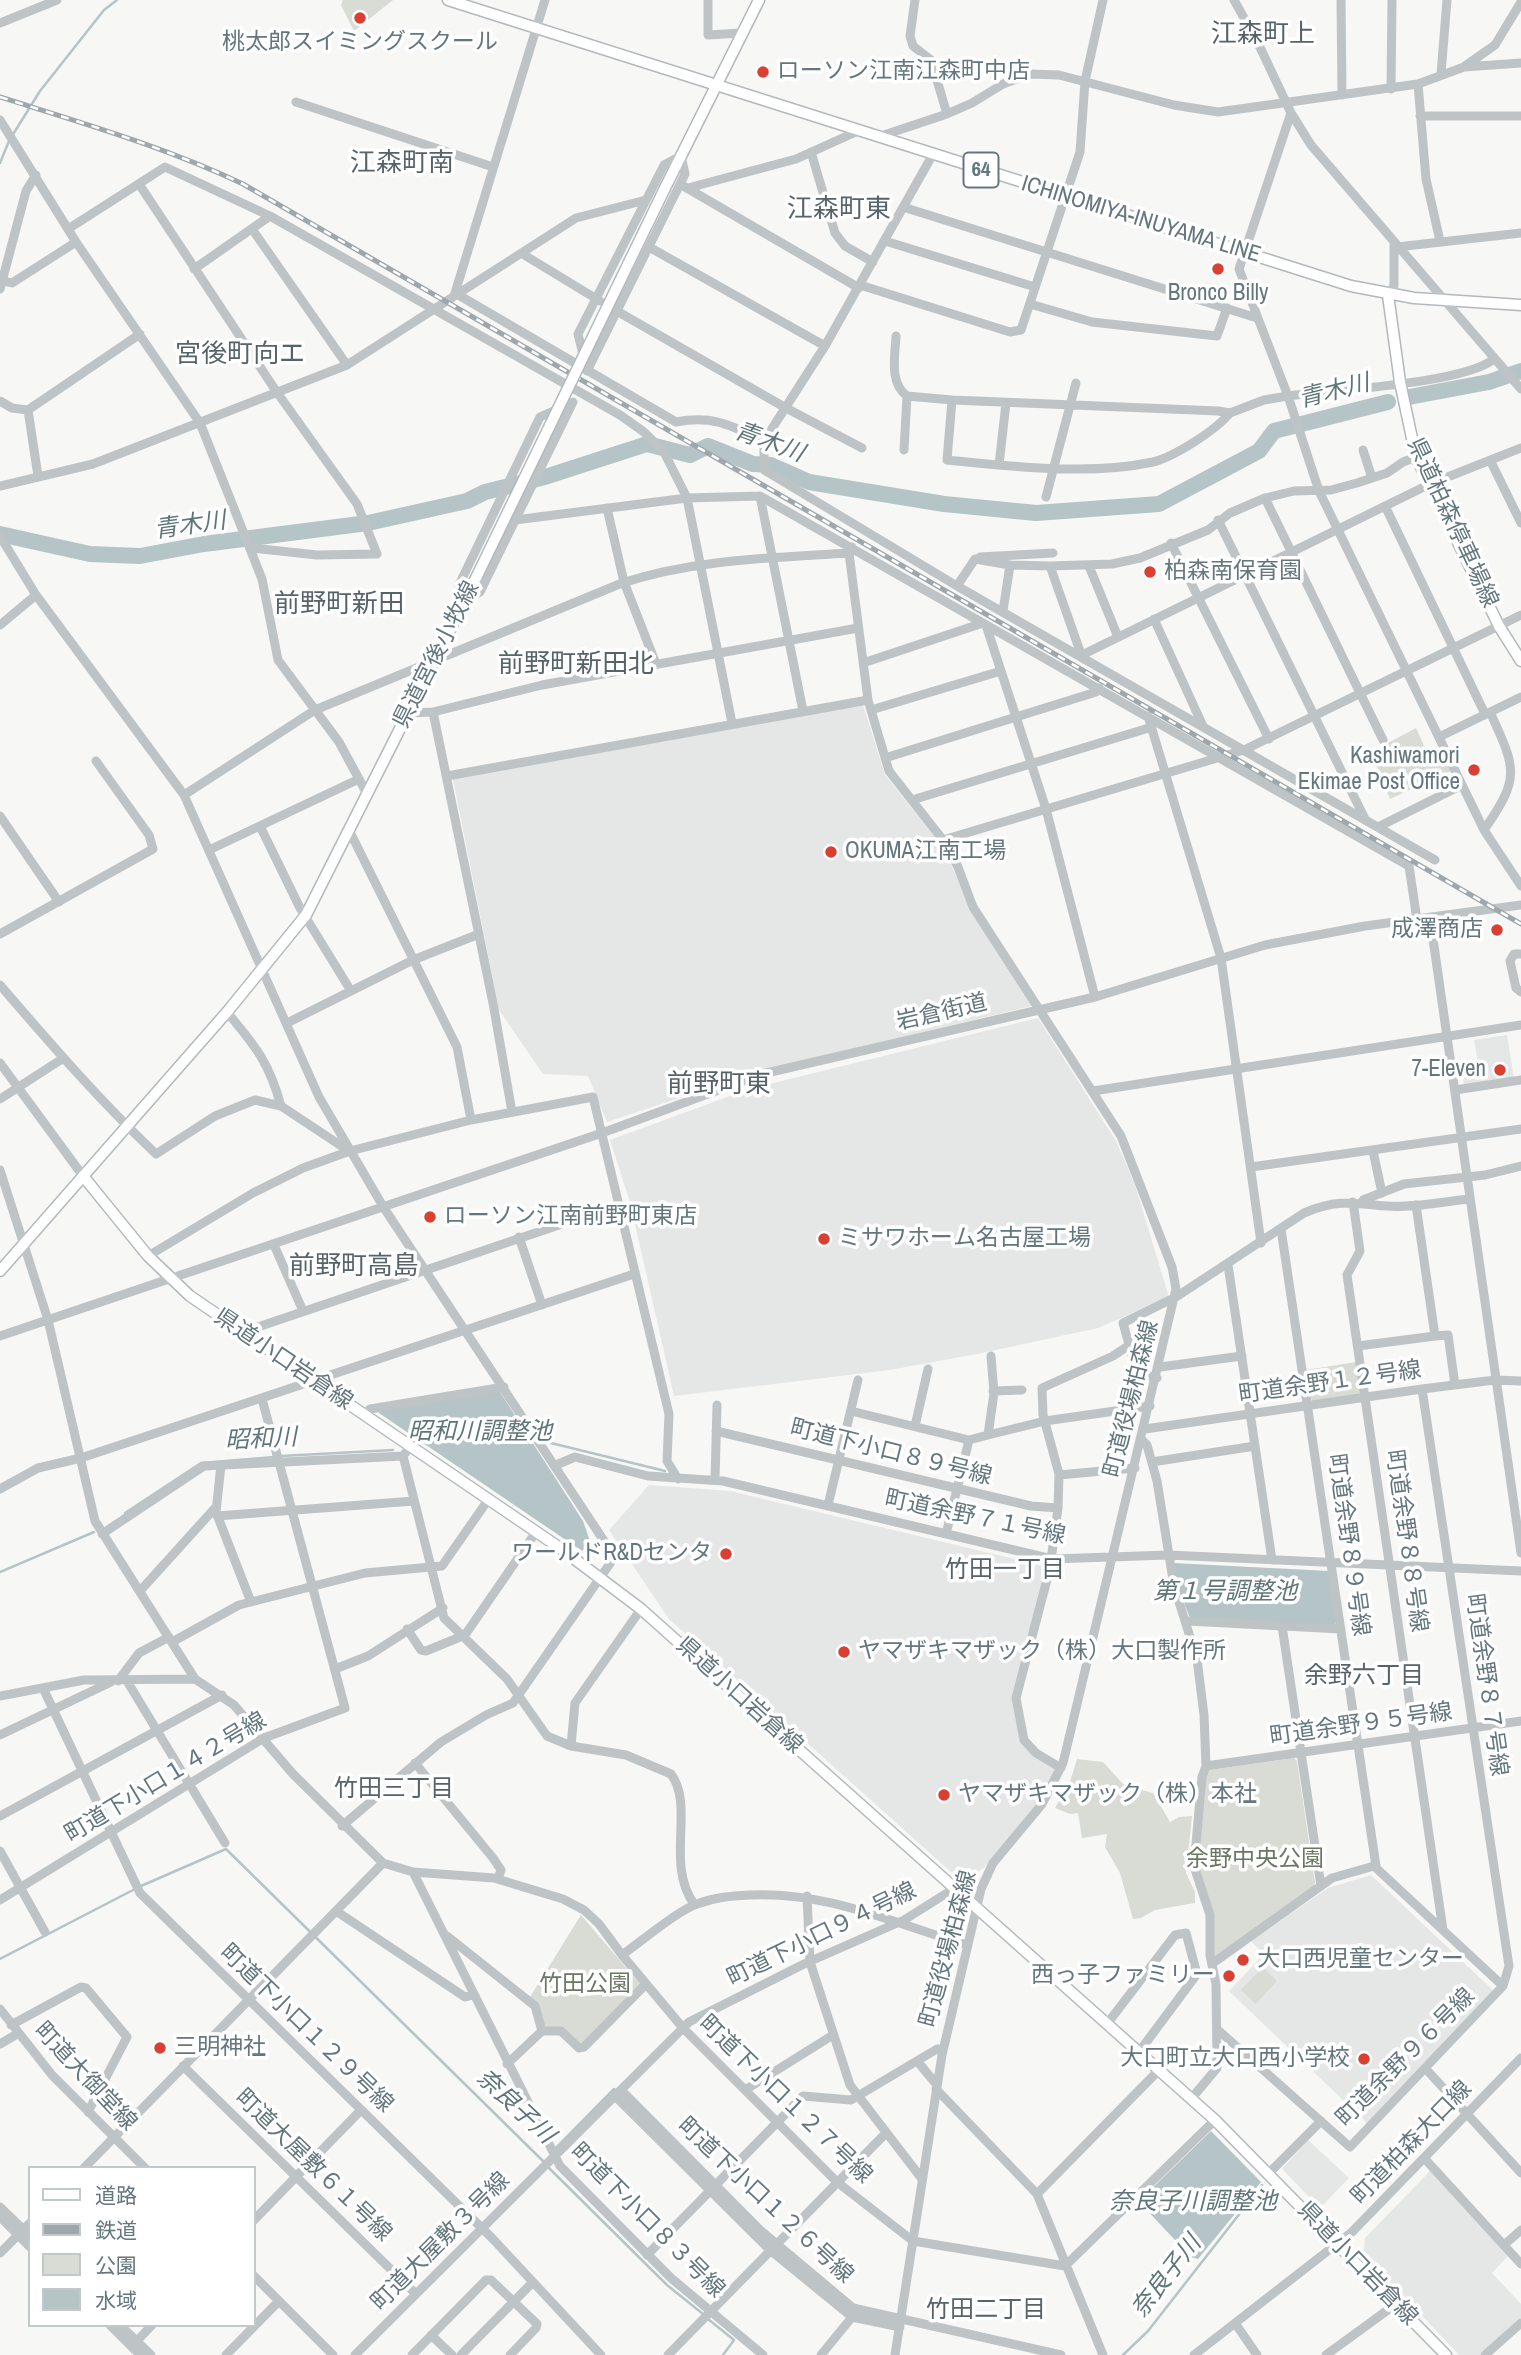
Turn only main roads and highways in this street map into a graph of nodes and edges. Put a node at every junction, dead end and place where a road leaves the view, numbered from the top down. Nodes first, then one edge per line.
1 (448, 0) edge
2 (759, 0) edge
3 (718, 85) junction
4 (1388, 295) junction
5 (1521, 306) edge
6 (1521, 661) edge
7 (83, 1175) junction
8 (0, 1270) edge
9 (1446, 2355) edge

1 - 3 main road, ICHINOMIYA-INUYAMA LINE / 64
2 - 3 main road, 県道宮後小牧線
3 - 4 main road, ICHINOMIYA-INUYAMA LINE / 64
3 - 7 main road, 県道宮後小牧線, bridge
4 - 5 main road, ICHINOMIYA-INUYAMA LINE / 64
4 - 6 main road, 県道柏森停車場線
7 - 8 main road
7 - 9 main road, 県道小口岩倉線

